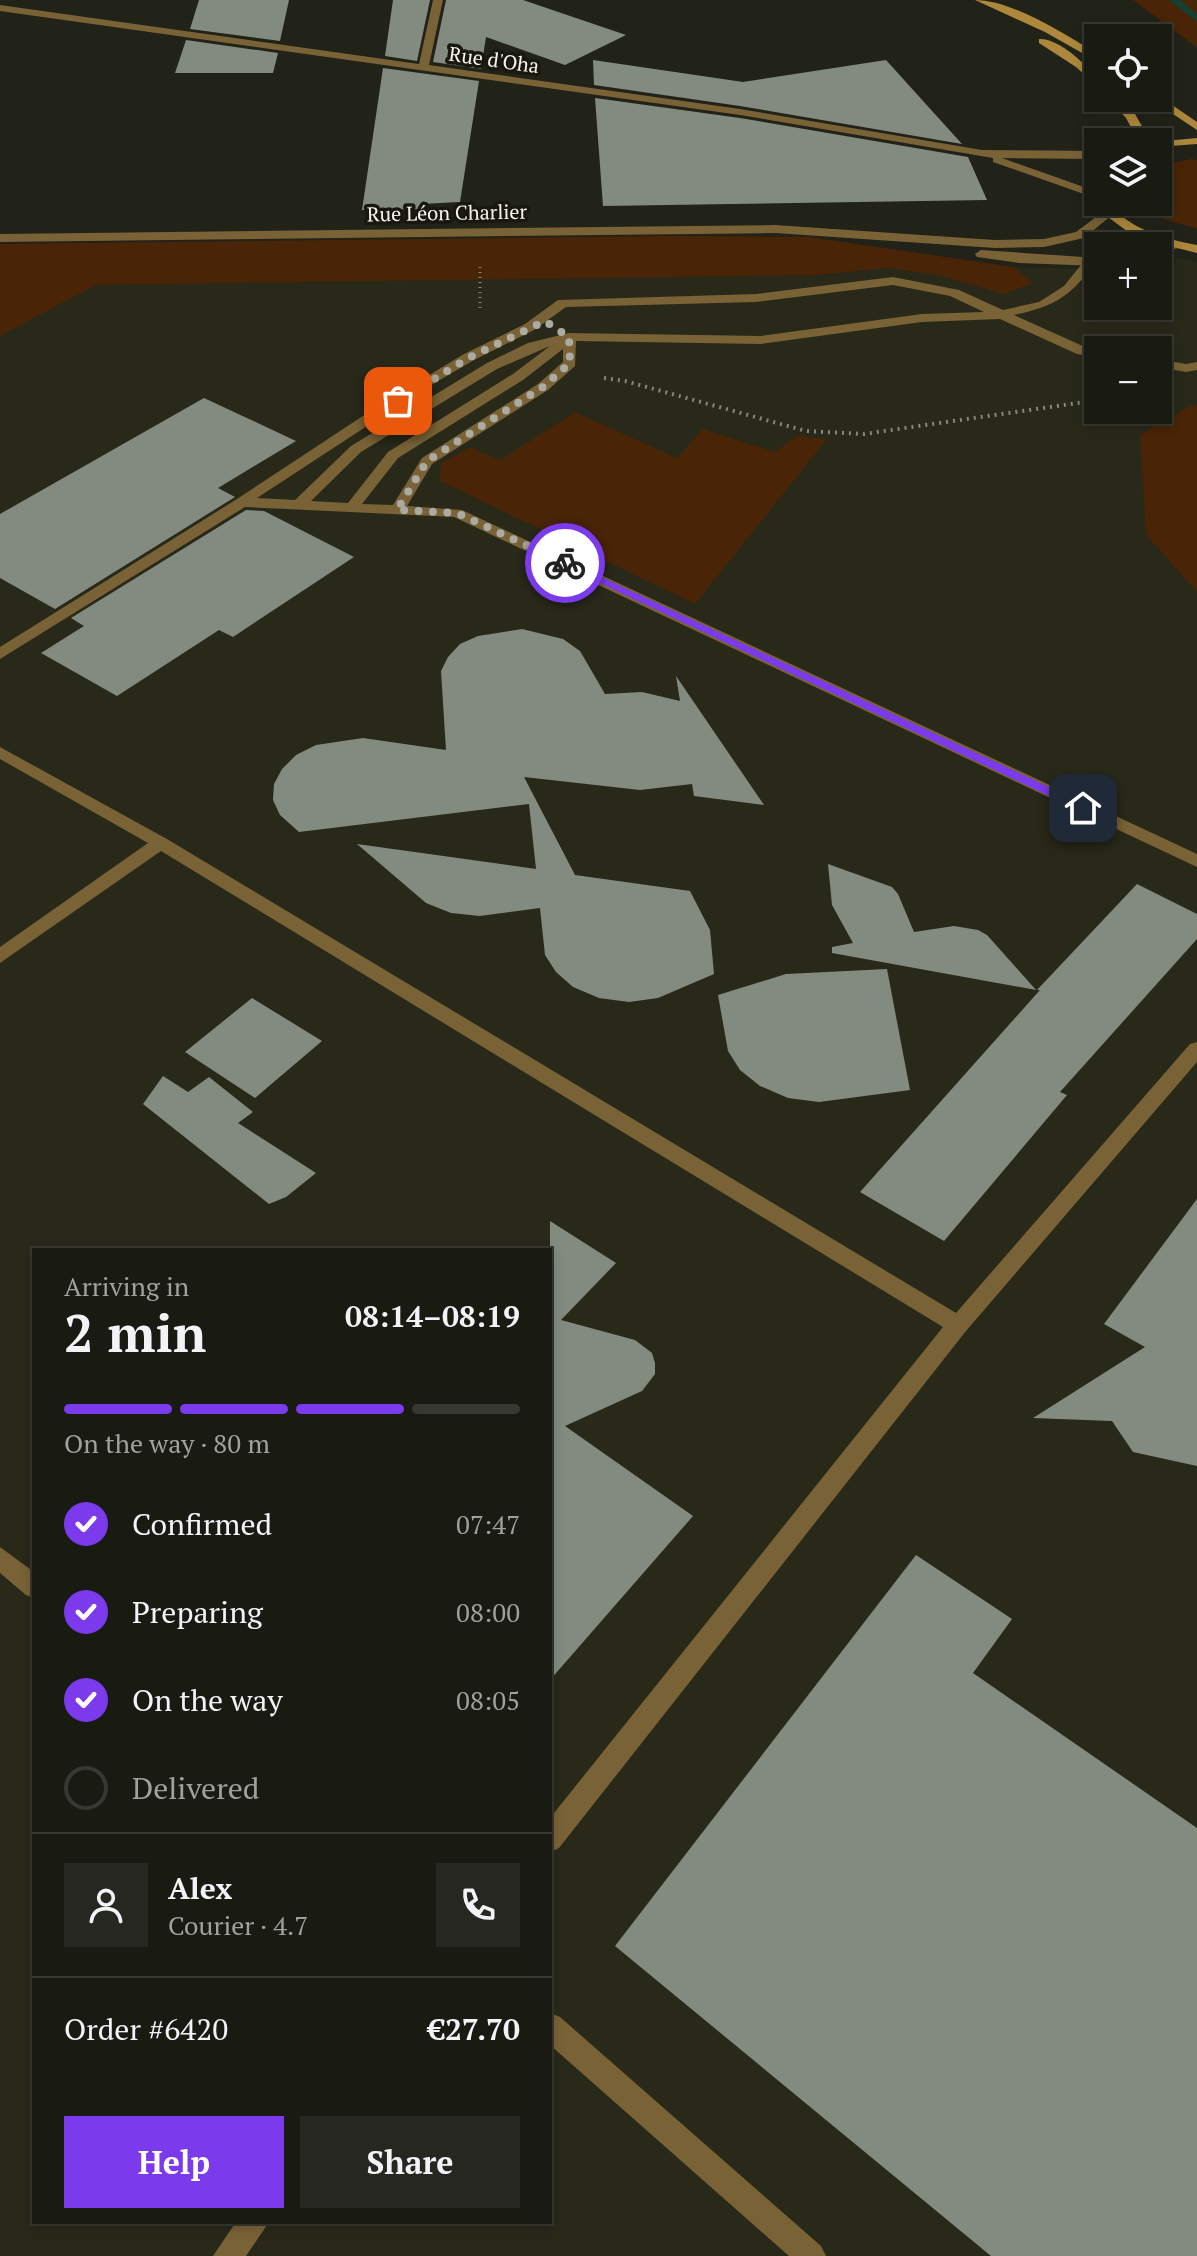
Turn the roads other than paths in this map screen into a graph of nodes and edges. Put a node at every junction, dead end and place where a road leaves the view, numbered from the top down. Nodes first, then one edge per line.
1 (438, 0) edge
2 (980, 0) edge
3 (0, 8) edge
4 (997, 9) junction
5 (1084, 51) edge
6 (423, 69) junction
7 (1084, 69) edge
8 (1172, 110) edge
9 (1197, 127) edge
10 (1197, 141) edge
11 (1172, 143) edge
12 (982, 154) junction
13 (1084, 155) edge
14 (1084, 195) edge
15 (1092, 216) edge
16 (1120, 216) edge
17 (895, 237) junction
18 (0, 238) edge
19 (1175, 245) junction
20 (1172, 246) edge
21 (1197, 249) edge
22 (1084, 262) edge
23 (1084, 273) edge
24 (999, 315) junction
25 (545, 321) junction
26 (569, 337) junction
27 (1084, 351) edge
28 (1172, 366) edge
29 (1197, 366) edge
30 (242, 502) junction
31 (299, 505) junction
32 (352, 507) junction
33 (397, 510) junction
34 (0, 654) edge
35 (0, 752) edge
36 (161, 843) junction
37 (1197, 861) edge
38 (0, 956) edge
39 (1197, 1049) edge
40 (958, 1325) junction
41 (0, 1558) edge
42 (32, 1585) edge
43 (552, 1836) edge
44 (552, 2029) edge
45 (252, 2224) edge
46 (228, 2256) edge
47 (811, 2256) edge

1 - 6 street
2 - 4 main road
3 - 6 street, Rue d'Oha
4 - 5 main road
4 - 7 main road
6 - 12 street, Rue d'Oha
8 - 9 main road
10 - 11 main road
12 - 13 street, Rue d'Oha
12 - 14 street, Rue d'Oha
15 - 17 street, Rue Léon Charlier
16 - 19 main road
17 - 18 street, Rue Léon Charlier
17 - 22 street, Rue Léon Charlier
19 - 20 street
19 - 21 main road
23 - 24 street
24 - 25 street
24 - 26 street
24 - 27 street
25 - 26 street
25 - 30 street
26 - 31 street
26 - 32 street
26 - 33 street
28 - 29 street
30 - 31 street
30 - 34 street
31 - 32 street
32 - 33 street
33 - 37 street
35 - 36 street
36 - 38 street
36 - 40 street
39 - 40 street
40 - 43 street
41 - 42 street
44 - 47 street
45 - 46 street

